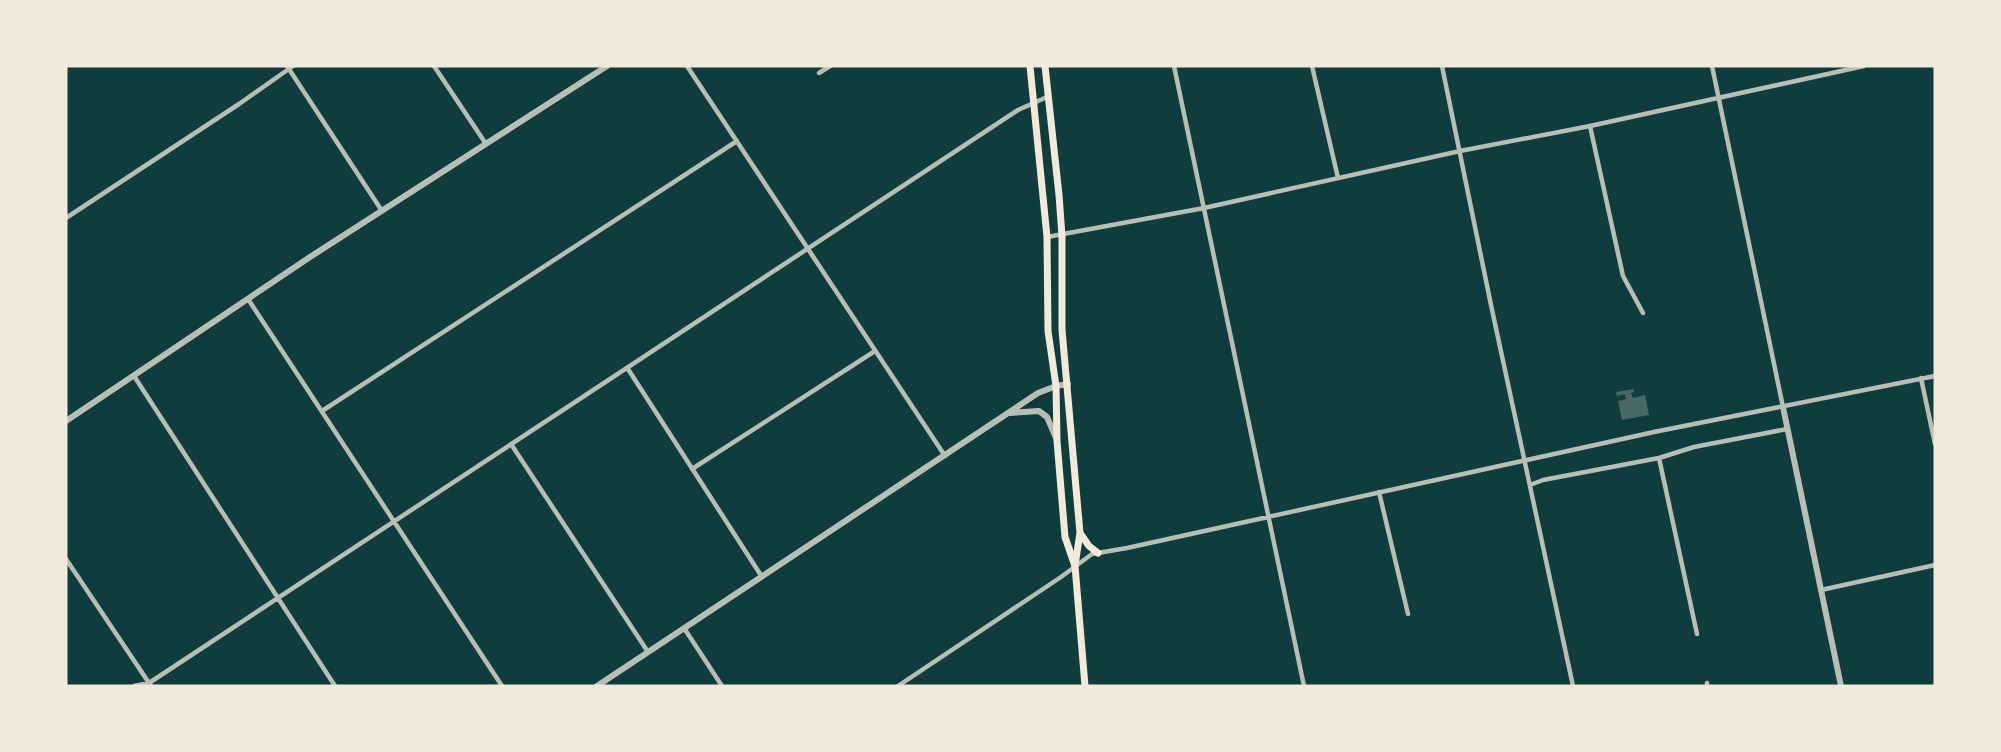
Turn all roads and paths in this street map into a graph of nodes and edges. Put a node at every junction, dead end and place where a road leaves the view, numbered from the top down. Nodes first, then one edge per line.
1 (434, 66) edge
2 (607, 66) edge
3 (687, 66) edge
4 (830, 66) edge
5 (1030, 66) edge
6 (1045, 66) edge
7 (1174, 66) edge
8 (1312, 66) edge
9 (1442, 66) edge
10 (1712, 66) edge
11 (1864, 66) edge
12 (289, 67) edge
13 (819, 73) dead end
14 (1047, 97) junction
15 (1719, 98) junction
16 (1034, 103) junction
17 (1590, 126) junction
18 (737, 141) junction
19 (486, 144) junction
20 (1460, 151) junction
21 (1338, 178) junction
22 (1204, 208) junction
23 (382, 212) junction
24 (66, 218) edge
25 (1062, 236) junction
26 (1047, 237) junction
27 (809, 249) junction
28 (248, 299) junction
29 (1061, 300) junction
30 (1047, 301) junction
31 (1643, 313) dead end
32 (875, 351) junction
33 (628, 369) junction
34 (134, 376) junction
35 (1935, 376) edge
36 (1921, 378) junction
37 (1068, 384) junction
38 (1056, 386) junction
39 (1783, 407) junction
40 (322, 411) junction
41 (1010, 413) junction
42 (66, 421) edge
43 (1787, 429) junction
44 (1056, 441) junction
45 (511, 444) junction
46 (1935, 444) edge
47 (945, 456) junction
48 (1659, 458) junction
49 (1525, 462) junction
50 (692, 469) junction
51 (1530, 485) junction
52 (1379, 492) junction
53 (1268, 516) junction
54 (394, 521) junction
55 (1080, 533) junction
56 (1098, 553) junction
57 (66, 559) edge
58 (1935, 564) edge
59 (1075, 566) junction
60 (762, 577) junction
61 (1821, 590) junction
62 (277, 597) junction
63 (1408, 614) dead end
64 (684, 628) junction
65 (1697, 634) dead end
66 (648, 652) junction
67 (150, 684) edge
68 (134, 686) edge
69 (335, 686) edge
70 (502, 686) edge
71 (597, 686) edge
72 (722, 686) edge
73 (898, 686) edge
74 (1085, 686) edge
75 (1304, 686) edge
76 (1573, 686) edge
77 (1842, 686) edge

1 - 19 street
2 - 19 street
3 - 18 street
4 - 13 street
5 - 16 main road
6 - 14 main road
7 - 22 street
8 - 21 street
9 - 20 street
10 - 15 street
11 - 15 street
12 - 23 street
12 - 24 street
14 - 16 street
14 - 25 main road
15 - 17 street
15 - 39 street
16 - 26 main road
16 - 27 street
17 - 20 street
17 - 31 street
18 - 27 street
18 - 40 street
19 - 23 street
20 - 21 street
20 - 49 street
21 - 22 street
22 - 25 street
22 - 53 street
23 - 28 street
25 - 26 street
25 - 29 main road
26 - 30 main road
27 - 32 street
27 - 33 street
28 - 34 street
28 - 40 street
29 - 30 main road
29 - 37 main road
30 - 38 main road
32 - 47 street
32 - 50 street
33 - 45 street
33 - 50 street
34 - 42 street
34 - 62 street
35 - 36 street
36 - 39 street
36 - 46 street
37 - 38 street
37 - 55 main road
38 - 41 street
38 - 44 main road
39 - 43 street
39 - 49 street
40 - 54 street
41 - 44 street
41 - 47 street
43 - 48 street
43 - 61 street
44 - 59 main road
45 - 54 street
45 - 66 street
47 - 60 street
48 - 51 street
48 - 65 street
49 - 51 street
49 - 52 street
50 - 60 street
51 - 76 street
52 - 53 street
52 - 63 street
53 - 56 street
53 - 75 street
54 - 62 street
54 - 70 street
55 - 56 main road
55 - 59 main road
56 - 59 street
57 - 67 street
58 - 61 street
59 - 73 street
59 - 74 main road
60 - 64 street
61 - 77 street
62 - 67 street
62 - 69 street
64 - 66 street
64 - 72 street
66 - 71 street
67 - 68 street

